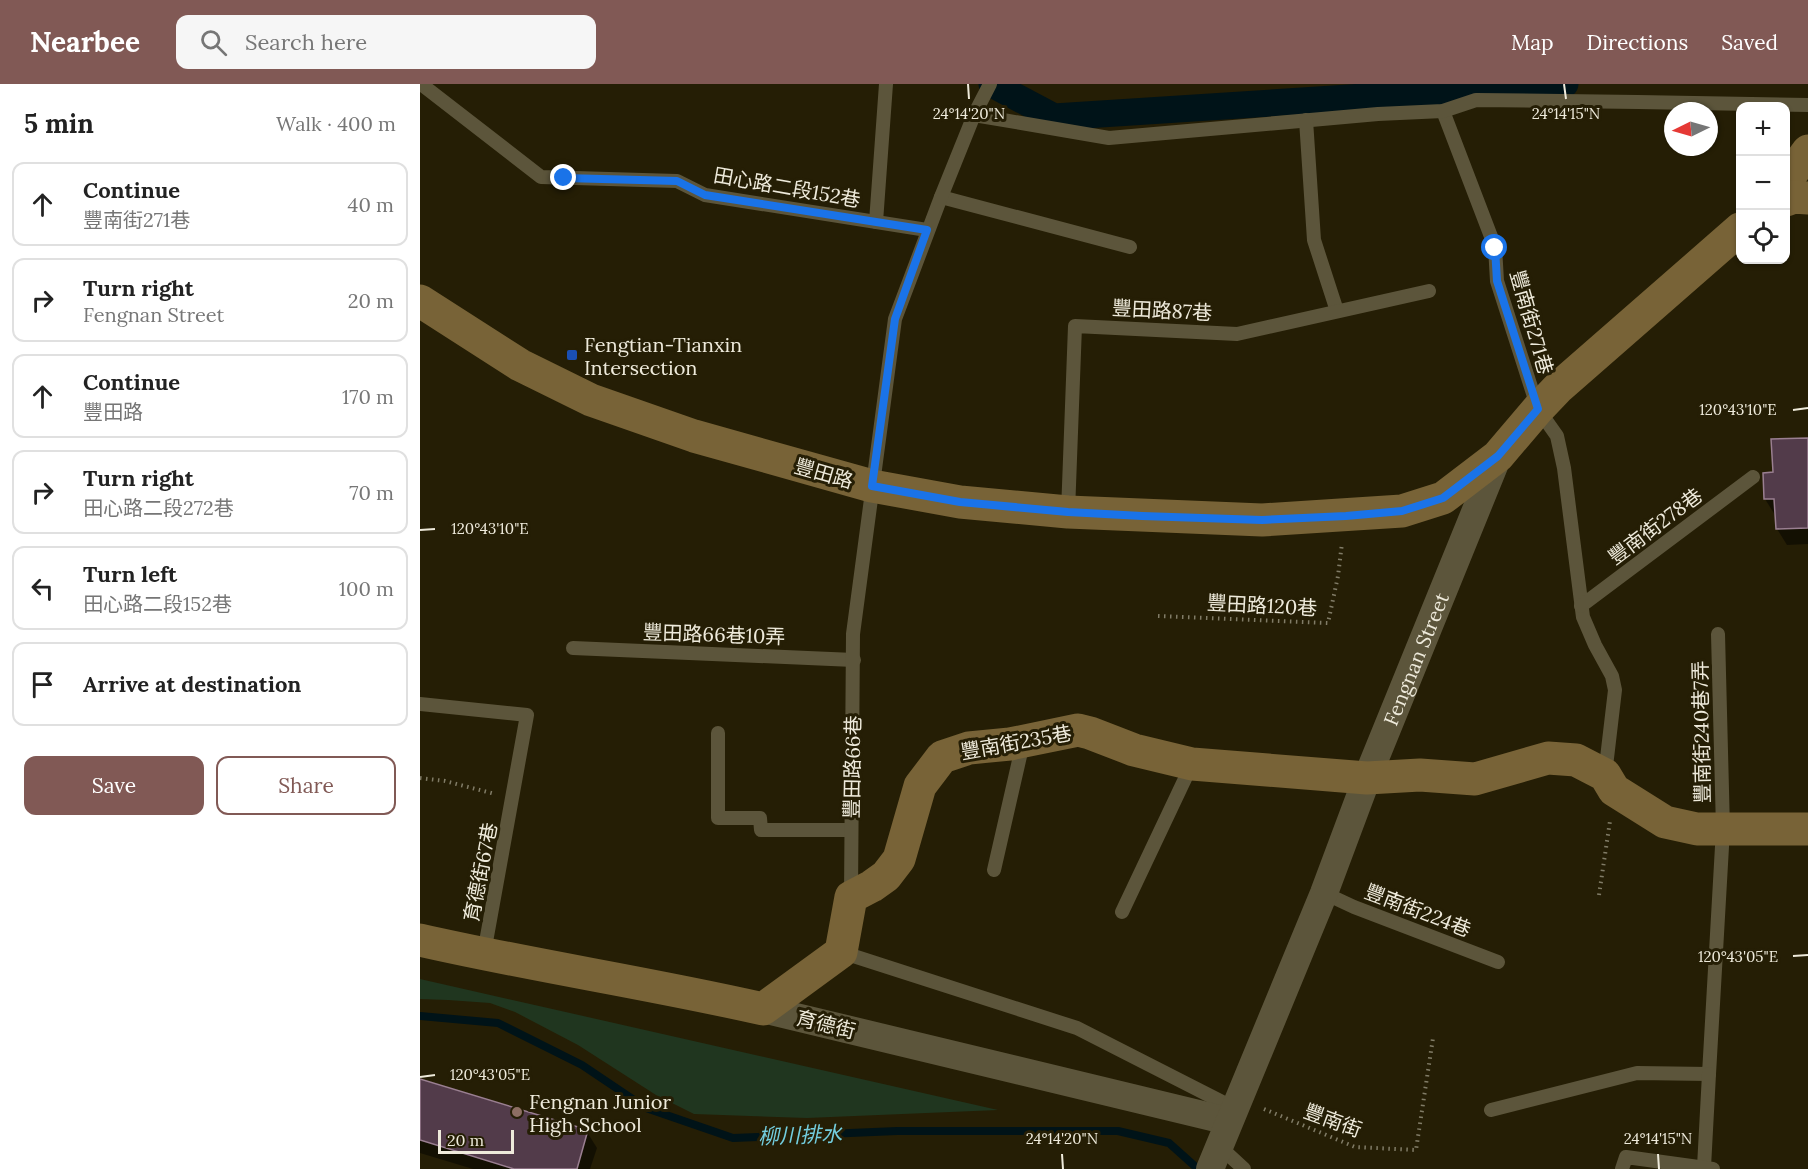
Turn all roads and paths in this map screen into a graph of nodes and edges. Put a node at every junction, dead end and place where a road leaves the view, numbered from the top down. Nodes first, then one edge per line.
1 (421, 84) edge
2 (886, 84) edge
3 (990, 84) edge
4 (1808, 105) edge
5 (1443, 111) junction
6 (974, 115) junction
7 (1306, 120) junction
8 (1808, 151) edge
9 (1808, 173) edge
10 (1790, 175) edge
11 (1790, 187) edge
12 (941, 197) junction
13 (1790, 198) edge
14 (1808, 198) edge
15 (876, 222) junction
16 (927, 230) junction
17 (1736, 233) edge
18 (1130, 247) dead end
19 (1429, 291) dead end
20 (420, 301) edge
21 (1337, 311) junction
22 (1538, 409) junction
23 (1498, 456) junction
24 (1753, 477) dead end
25 (872, 486) junction
26 (1068, 512) junction
27 (1346, 516) junction
28 (1581, 606) junction
29 (1158, 616) dead end
30 (1718, 634) dead end
31 (573, 648) dead end
32 (854, 660) junction
33 (420, 704) edge
34 (718, 734) dead end
35 (1023, 741) junction
36 (1192, 764) junction
37 (420, 778) edge
38 (1368, 778) junction
39 (1610, 782) junction
40 (513, 799) junction
41 (1723, 829) junction
42 (1808, 829) edge
43 (851, 830) junction
44 (994, 870) dead end
45 (1324, 892) junction
46 (1599, 895) dead end
47 (851, 897) junction
48 (1122, 912) dead end
49 (420, 940) edge
50 (841, 952) junction
51 (484, 953) junction
52 (1498, 962) dead end
53 (763, 1009) junction
54 (1433, 1038) dead end
55 (1709, 1074) junction
56 (1491, 1110) dead end
57 (1224, 1133) edge
58 (1708, 1168) edge
59 (1244, 1169) edge
60 (1622, 1169) edge

1 - 15 lane, 田心路二段152巷
2 - 15 lane
3 - 6 lane, 豐田路66巷
4 - 5 lane
5 - 7 lane
5 - 22 lane, 豐南街271巷
6 - 7 lane
6 - 12 lane, 豐田路66巷
7 - 21 lane
8 - 10 street
9 - 11 street
12 - 16 lane, 豐田路66巷
12 - 18 lane
13 - 14 street
15 - 16 lane, 田心路二段152巷
16 - 25 lane, 豐田路66巷
17 - 22 street, Fengnan Street
19 - 21 lane, 豐田路87巷
20 - 25 street, 豐田路
21 - 26 lane, 豐田路87巷
22 - 23 street, Fengnan Street
22 - 28 lane, 豐南街278巷
23 - 27 street, 豐田路
23 - 38 street, Fengnan Street
24 - 28 lane, 豐南街278巷
25 - 26 street, 豐田路
25 - 32 lane, 豐田路66巷
26 - 27 street, 豐田路
27 - 29 path, 豐田路120巷
28 - 39 lane, 豐南街278巷
30 - 41 lane, 豐南街240巷7弄
31 - 32 lane, 豐田路66巷10弄
32 - 43 lane, 豐田路66巷
33 - 40 lane, 育德街67巷
34 - 43 lane
35 - 36 street, 豐南街235巷
35 - 44 lane
35 - 47 street, 豐南街235巷
36 - 38 street, 豐南街235巷
36 - 48 lane
37 - 40 path, 育德街67巷
38 - 39 street, 豐南街235巷
38 - 45 street, Fengnan Street
39 - 41 street, 豐南街235巷
39 - 46 path
40 - 51 lane, 育德街67巷
41 - 42 street, 豐南街235巷
41 - 55 lane, 豐南街240巷7弄
43 - 47 lane, 豐田路66巷
45 - 52 lane, 豐南街224巷
45 - 57 street, Fengnan Street
47 - 50 street, 豐田路66巷
49 - 51 street, 育德街
50 - 53 street
50 - 57 lane
51 - 53 street, 育德街
53 - 57 street, 育德街
54 - 57 path, 豐南街
55 - 56 lane
55 - 58 lane, 豐南街240巷7弄
57 - 59 lane
58 - 60 lane

